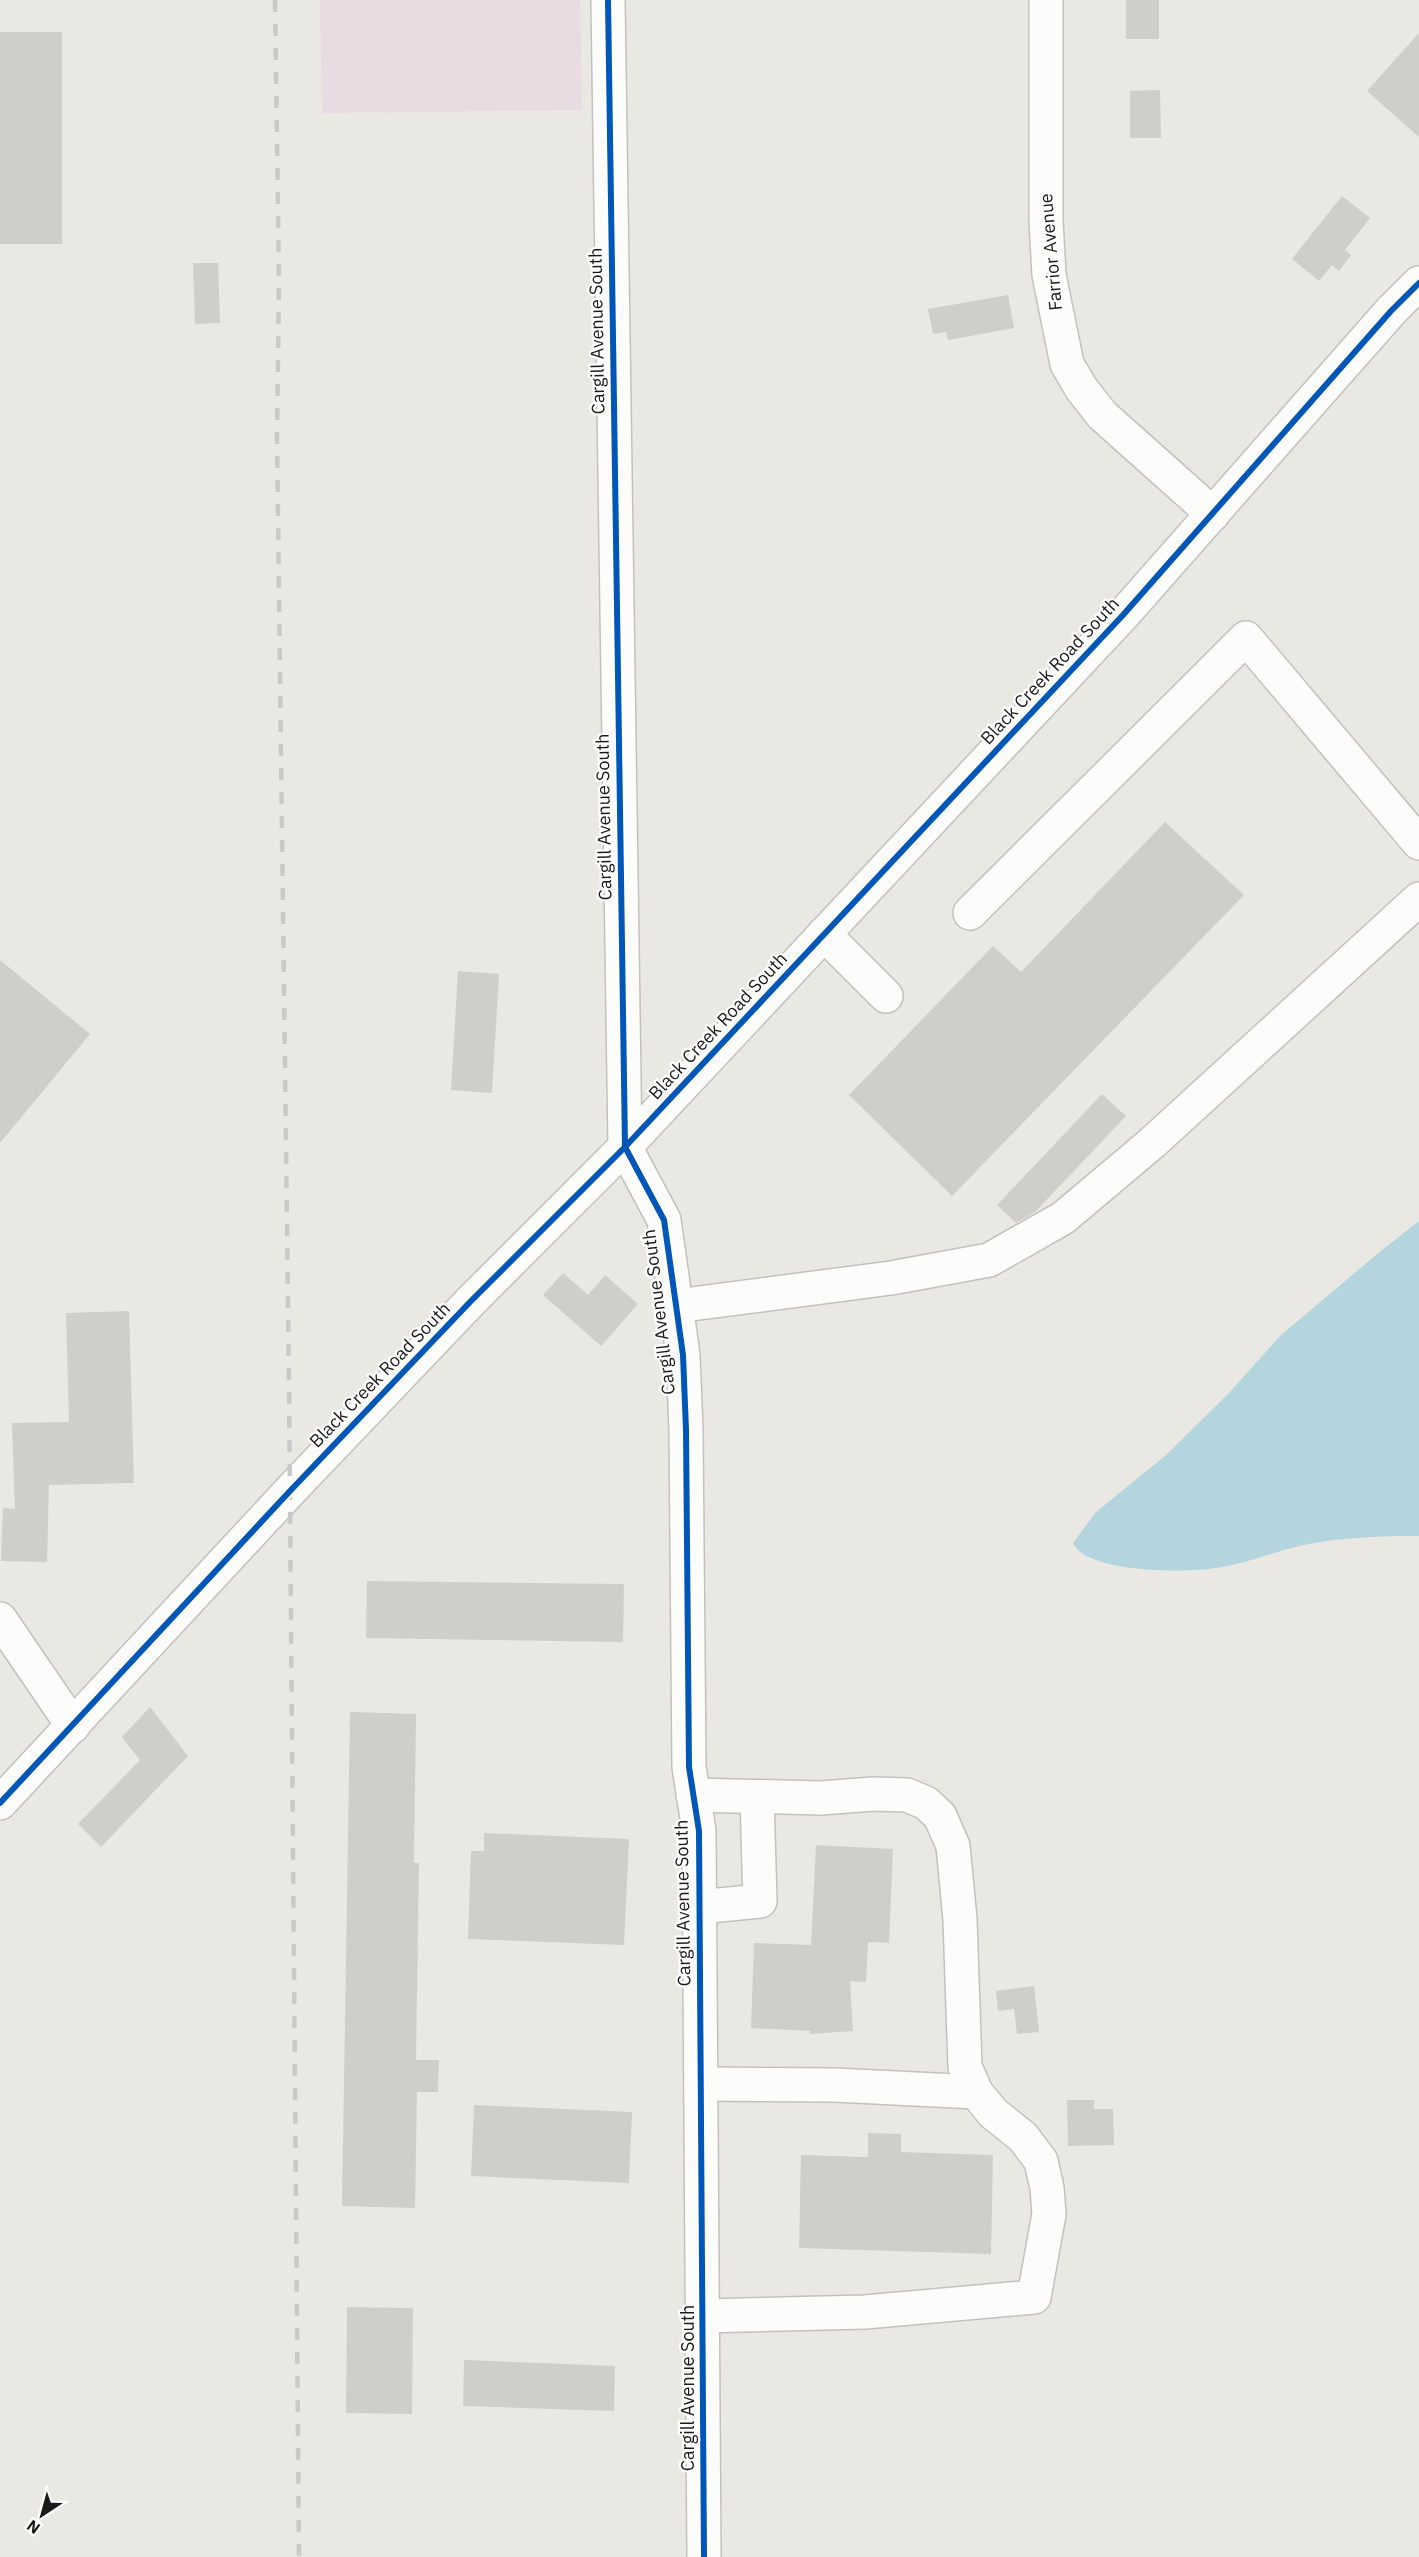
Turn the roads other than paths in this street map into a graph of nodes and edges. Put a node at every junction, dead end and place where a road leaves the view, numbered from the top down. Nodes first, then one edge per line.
1 (608, 0) edge
2 (1046, 0) edge
3 (1419, 283) edge
4 (1213, 514) junction
5 (1419, 843) edge
6 (1419, 899) edge
7 (970, 912) dead end
8 (824, 934) junction
9 (886, 996) dead end
10 (625, 1147) junction
11 (676, 1306) junction
12 (0, 1619) edge
13 (73, 1726) junction
14 (693, 1795) junction
15 (757, 1797) junction
16 (0, 1803) edge
17 (699, 1907) junction
18 (701, 2084) junction
19 (976, 2092) junction
20 (702, 2316) junction
21 (704, 2557) edge

1 - 10 street, Cargill Avenue South
2 - 4 street, Farrior Avenue
3 - 4 street, Black Creek Road South
4 - 8 street, Black Creek Road South
5 - 7 street
6 - 11 street
8 - 9 street
8 - 10 street, Black Creek Road South
10 - 11 street, Cargill Avenue South
10 - 13 street, Black Creek Road South
11 - 14 street, Cargill Avenue South
12 - 13 street
13 - 16 street, Black Creek Road South
14 - 15 street
14 - 17 street, Cargill Avenue South
15 - 17 street
15 - 19 street
17 - 18 street, Cargill Avenue South
18 - 19 street
18 - 20 street, Cargill Avenue South
19 - 20 street
20 - 21 street, Cargill Avenue South

